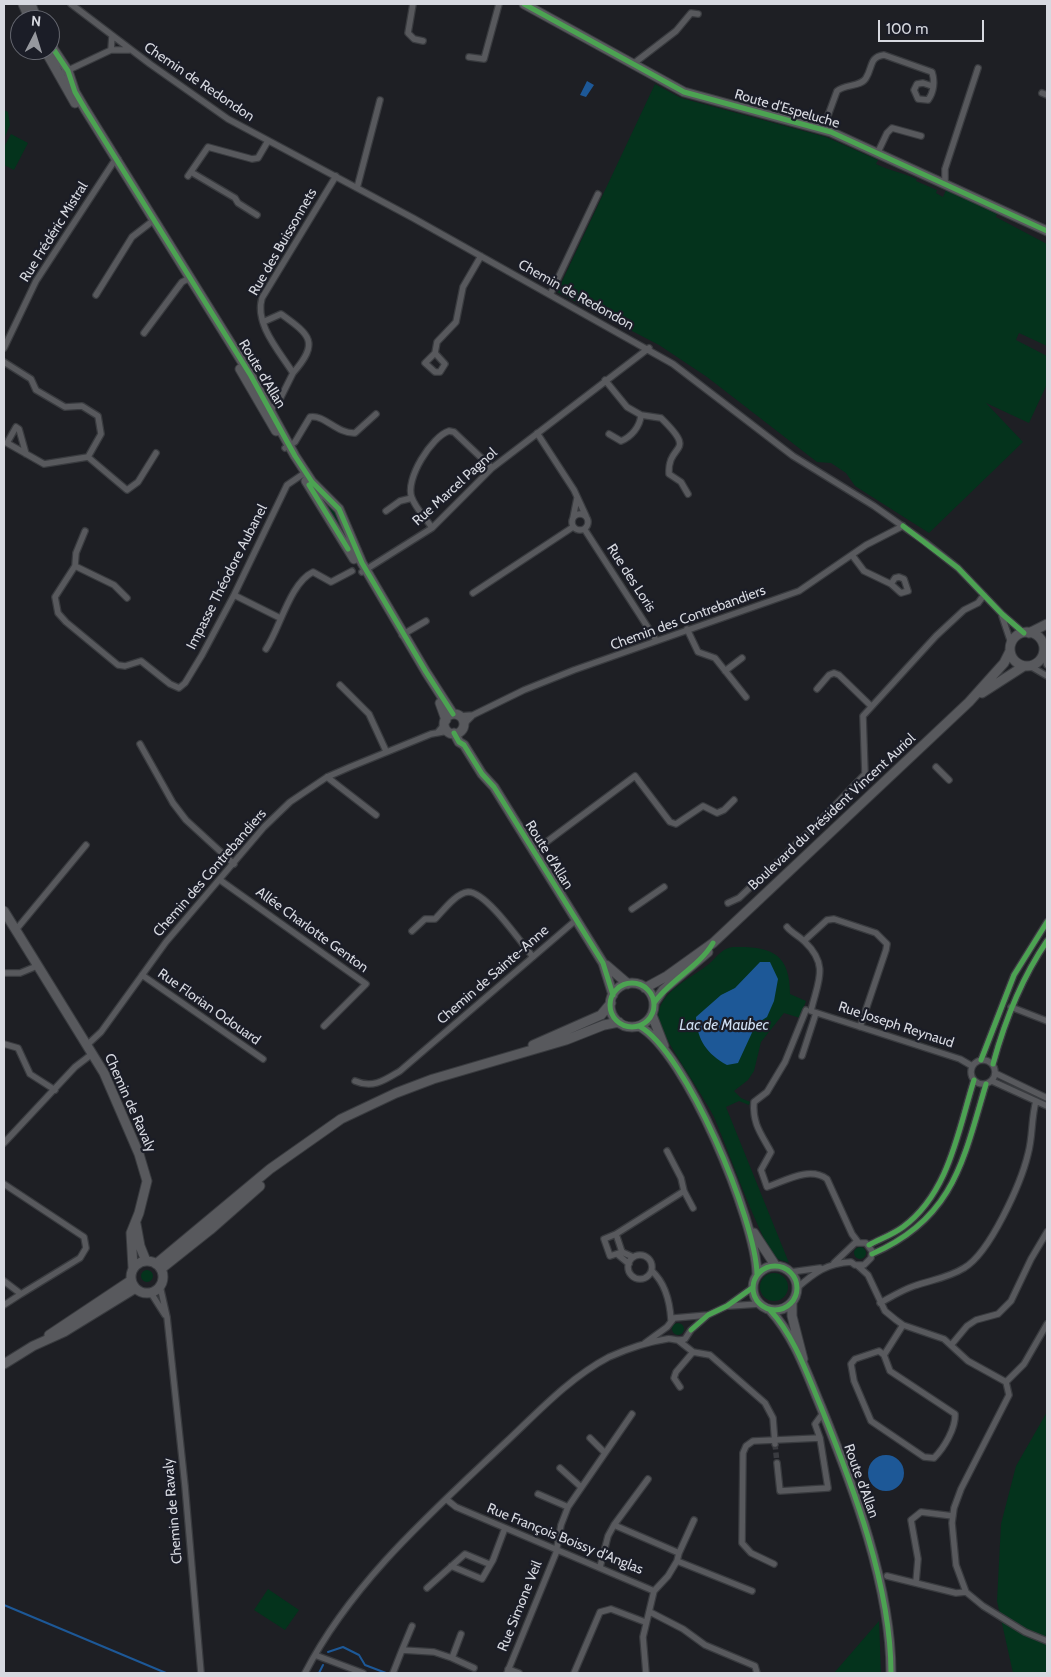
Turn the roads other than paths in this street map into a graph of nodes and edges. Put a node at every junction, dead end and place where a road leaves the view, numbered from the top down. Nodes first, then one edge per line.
1 (70, 4) edge
2 (413, 4) edge
3 (499, 4) edge
4 (524, 4) edge
5 (698, 14) dead end
6 (112, 36) junction
7 (423, 41) dead end
8 (111, 50) junction
9 (131, 50) junction
10 (469, 57) dead end
11 (60, 58) edge
12 (50, 60) edge
13 (633, 64) junction
14 (978, 68) dead end
15 (68, 70) junction
16 (58, 75) junction
17 (932, 86) dead end
18 (380, 100) dead end
19 (823, 130) junction
20 (921, 136) dead end
21 (268, 141) junction
22 (878, 152) junction
23 (115, 161) junction
24 (336, 176) junction
25 (945, 182) junction
26 (357, 188) junction
27 (598, 194) dead end
28 (257, 215) dead end
29 (151, 221) junction
30 (1047, 231) edge
31 (480, 256) junction
32 (187, 279) junction
33 (96, 295) dead end
34 (550, 295) junction
35 (263, 322) junction
36 (144, 334) dead end
37 (4, 348) edge
38 (648, 348) junction
39 (435, 353) dead end
40 (4, 362) edge
41 (293, 373) junction
42 (605, 380) junction
43 (280, 398) junction
44 (264, 404) junction
45 (268, 412) junction
46 (376, 414) dead end
47 (641, 415) junction
48 (537, 433) junction
49 (609, 434) dead end
50 (288, 447) junction
51 (156, 453) dead end
52 (26, 454) dead end
53 (88, 457) junction
54 (492, 468) junction
55 (304, 473) junction
56 (688, 494) dead end
57 (412, 498) junction
58 (577, 498) junction
59 (386, 511) dead end
60 (586, 516) junction
61 (572, 518) junction
62 (903, 526) junction
63 (573, 527) junction
64 (432, 528) junction
65 (85, 530) dead end
66 (585, 530) junction
67 (852, 555) junction
68 (75, 566) junction
69 (360, 571) junction
70 (891, 584) dead end
71 (473, 593) dead end
72 (234, 595) junction
73 (984, 595) junction
74 (127, 598) dead end
75 (1002, 614) junction
76 (280, 618) junction
77 (426, 621) dead end
78 (1047, 624) edge
79 (687, 630) junction
80 (1027, 633) junction
81 (402, 635) junction
82 (656, 640) junction
83 (1010, 647) junction
84 (1045, 647) edge
85 (266, 649) dead end
86 (742, 658) dead end
87 (1047, 665) edge
88 (1027, 666) junction
89 (725, 671) junction
90 (1047, 676) edge
91 (340, 685) dead end
92 (817, 689) dead end
93 (746, 697) dead end
94 (969, 702) junction
95 (872, 706) junction
96 (452, 725) junction
97 (140, 744) dead end
98 (386, 751) junction
99 (936, 767) dead end
100 (327, 777) junction
101 (948, 780) dead end
102 (734, 800) dead end
103 (376, 815) dead end
104 (86, 845) dead end
105 (534, 852) junction
106 (234, 864) junction
107 (220, 880) junction
108 (664, 887) dead end
109 (728, 903) dead end
110 (632, 910) dead end
111 (4, 911) edge
112 (576, 920) junction
113 (1047, 922) edge
114 (787, 927) dead end
115 (15, 931) junction
116 (412, 931) dead end
117 (804, 941) junction
118 (1047, 941) edge
119 (713, 943) junction
120 (533, 957) junction
121 (603, 963) junction
122 (37, 966) junction
123 (4, 973) edge
124 (142, 976) junction
125 (628, 984) junction
126 (645, 988) junction
127 (612, 999) junction
128 (654, 1003) junction
129 (1011, 1006) junction
130 (811, 1011) junction
131 (652, 1015) junction
132 (1046, 1020) edge
133 (619, 1022) junction
134 (324, 1026) dead end
135 (639, 1026) junction
136 (860, 1027) junction
137 (4, 1044) edge
138 (87, 1045) junction
139 (664, 1046) junction
140 (527, 1050) junction
141 (92, 1054) junction
142 (802, 1056) dead end
143 (262, 1059) dead end
144 (981, 1060) junction
145 (993, 1064) junction
146 (972, 1066) junction
147 (996, 1073) junction
148 (974, 1080) junction
149 (355, 1081) dead end
150 (992, 1081) junction
151 (986, 1084) junction
152 (55, 1090) junction
153 (1047, 1098) edge
154 (1036, 1101) junction
155 (1047, 1106) edge
156 (4, 1143) edge
157 (667, 1151) dead end
158 (4, 1184) edge
159 (684, 1191) junction
160 (693, 1208) dead end
161 (136, 1222) junction
162 (747, 1222) junction
163 (1047, 1232) edge
164 (616, 1234) junction
165 (852, 1234) junction
166 (858, 1242) junction
167 (851, 1245) junction
168 (869, 1245) junction
169 (848, 1251) junction
170 (619, 1253) junction
171 (872, 1254) junction
172 (633, 1257) junction
173 (850, 1262) junction
174 (834, 1263) junction
175 (868, 1263) junction
176 (629, 1264) junction
177 (154, 1265) junction
178 (775, 1265) junction
179 (858, 1266) junction
180 (133, 1268) junction
181 (822, 1268) junction
182 (652, 1271) junction
183 (790, 1272) junction
184 (757, 1274) junction
185 (868, 1275) junction
186 (4, 1281) edge
187 (132, 1285) junction
188 (160, 1286) junction
189 (752, 1288) junction
190 (797, 1288) junction
191 (151, 1293) junction
192 (21, 1294) junction
193 (792, 1302) junction
194 (880, 1303) junction
195 (759, 1304) junction
196 (4, 1305) edge
197 (670, 1306) junction
198 (727, 1306) junction
199 (770, 1310) junction
200 (708, 1315) junction
201 (678, 1316) junction
202 (167, 1317) junction
203 (684, 1318) junction
204 (671, 1320) junction
205 (1047, 1324) edge
206 (903, 1325) junction
207 (667, 1327) junction
208 (691, 1330) junction
209 (687, 1338) junction
210 (676, 1340) junction
211 (645, 1343) junction
212 (952, 1344) junction
213 (691, 1351) junction
214 (884, 1355) junction
215 (4, 1364) edge
216 (803, 1364) junction
217 (1006, 1382) junction
218 (680, 1387) dead end
219 (823, 1413) junction
220 (632, 1414) dead end
221 (590, 1438) dead end
222 (820, 1438) junction
223 (774, 1442) junction
224 (605, 1452) junction
225 (777, 1463) tunnel mouth
226 (560, 1468) dead end
227 (648, 1479) dead end
228 (581, 1487) junction
229 (538, 1494) dead end
230 (446, 1499) junction
231 (568, 1507) junction
232 (953, 1516) junction
233 (694, 1520) dead end
234 (614, 1525) junction
235 (505, 1528) junction
236 (555, 1549) junction
237 (679, 1553) junction
238 (677, 1561) junction
239 (490, 1564) junction
240 (774, 1564) dead end
241 (451, 1566) junction
242 (600, 1567) junction
243 (887, 1576) dead end
244 (916, 1582) junction
245 (427, 1588) dead end
246 (654, 1591) junction
247 (752, 1591) dead end
248 (966, 1592) junction
249 (650, 1612) junction
250 (645, 1622) junction
251 (412, 1626) dead end
252 (461, 1634) dead end
253 (1047, 1641) edge
254 (402, 1650) junction
255 (315, 1654) junction
256 (452, 1658) junction
257 (474, 1668) dead end
258 (507, 1671) edge
259 (201, 1673) edge
260 (305, 1673) edge
261 (363, 1673) edge
262 (393, 1673) edge
263 (519, 1673) edge
264 (574, 1673) edge
265 (646, 1673) edge
266 (757, 1673) edge
267 (891, 1673) edge

1 - 6 street, Chemin de Redondon
2 - 7 street
3 - 10 street
4 - 13 street, Route d'Espeluche
5 - 13 street
6 - 8 street
6 - 9 street, Chemin de Redondon
8 - 9 street
8 - 15 street
9 - 21 street, Chemin de Redondon
11 - 15 street, Route d'Allan
12 - 16 street, Route d'Allan
13 - 19 street, Route d'Espeluche
14 - 25 street
15 - 16 street
15 - 23 street, Route d'Allan
16 - 23 street, Route d'Allan
17 - 19 street
18 - 26 street
19 - 22 street, Route d'Espeluche
20 - 22 street
21 - 24 street, Chemin de Redondon
21 - 28 street
22 - 25 street, Route d'Espeluche
23 - 29 street, Route d'Allan
23 - 37 street, Rue Frédéric Mistral
24 - 26 street, Chemin de Redondon
24 - 35 street, Rue des Buissonnets
25 - 30 street, Route d'Espeluche
26 - 31 street, Chemin de Redondon
27 - 34 street
29 - 32 street, Route d'Allan
29 - 33 street
31 - 34 street, Chemin de Redondon
31 - 39 street
32 - 36 street
32 - 44 street, Route d'Allan
34 - 38 street, Chemin de Redondon
35 - 41 street, Rue des Buissonnets
35 - 41 street
38 - 42 street, Rue Marcel Pagnol
38 - 62 street, Chemin de Redondon
40 - 53 street
41 - 43 street
42 - 47 street
42 - 48 street, Rue Marcel Pagnol
43 - 44 street
43 - 45 street
44 - 45 street, Route d'Allan
45 - 50 street, Route d'Allan
46 - 50 street
47 - 49 street
47 - 56 street
48 - 54 street, Rue Marcel Pagnol
48 - 58 street
50 - 55 street, Route d'Allan
51 - 53 street
52 - 53 street
54 - 57 street
54 - 64 street, Rue Marcel Pagnol
55 - 69 street, Route d'Allan
55 - 72 street, Impasse Théodore Aubanel
57 - 59 street
57 - 64 street
58 - 60 street
58 - 61 street
60 - 61 street
60 - 66 street
61 - 63 street
62 - 67 street, Chemin des Contrebandiers
62 - 73 street, Chemin de Redondon
63 - 66 street
63 - 71 street
64 - 69 street, Rue Marcel Pagnol
65 - 68 street
66 - 82 street, Rue des Loris
67 - 70 street
67 - 79 street, Chemin des Contrebandiers
68 - 72 street, Impasse Théodore Aubanel
68 - 74 street
69 - 76 street, Rue Marcel Pagnol
69 - 81 street, Route d'Allan
72 - 76 street
73 - 75 street, Chemin de Redondon
73 - 95 street
75 - 80 street, Chemin de Redondon
75 - 83 street, Chemin de Redondon
76 - 85 street
77 - 81 street
78 - 80 street
79 - 82 street, Chemin des Contrebandiers
79 - 89 street
80 - 83 street
80 - 84 street
81 - 96 street, Route d'Allan
82 - 96 street, Chemin des Contrebandiers
83 - 88 street
83 - 94 street, Boulevard du Président Vincent Auriol
84 - 87 street
84 - 88 street
86 - 89 street
88 - 90 street
88 - 94 street, Boulevard du Président Vincent Auriol
89 - 93 street
91 - 98 street
92 - 95 street
94 - 119 street, Boulevard du Président Vincent Auriol
95 - 109 street
96 - 98 street, Chemin des Contrebandiers
96 - 105 street, Route d'Allan
97 - 106 street
98 - 100 street, Chemin des Contrebandiers
99 - 101 street
100 - 103 street
100 - 106 street, Chemin des Contrebandiers
102 - 105 street
104 - 115 street
105 - 112 street, Route d'Allan
106 - 107 street, Chemin des Contrebandiers
107 - 124 street, Chemin des Contrebandiers
107 - 134 street, Allée Charlotte Genton
108 - 110 street
111 - 115 street, Chemin de Ravaly
112 - 120 street, Chemin de Sainte-Anne
112 - 121 street, Route d'Allan
113 - 144 street
114 - 117 street
115 - 122 street, Chemin de Ravaly
116 - 120 street
117 - 130 street
117 - 136 street
118 - 129 street
119 - 126 street, Boulevard du Président Vincent Auriol
119 - 128 street, Boulevard du Président Vincent Auriol
120 - 149 street, Chemin de Sainte-Anne
121 - 125 street, Route d'Allan
121 - 127 street, Route d'Allan
122 - 123 street
122 - 138 street, Chemin de Ravaly
124 - 138 street, Chemin des Contrebandiers
124 - 143 street, Rue Florian Odouard
125 - 126 street
125 - 127 street
126 - 128 street
127 - 133 street
127 - 140 street
128 - 131 street
129 - 132 street
129 - 145 street
130 - 136 street, Rue Joseph Reynaud
130 - 142 street
130 - 165 street
131 - 135 street
131 - 139 street
133 - 135 street
133 - 140 street
135 - 139 street
136 - 146 street, Rue Joseph Reynaud
137 - 152 street
138 - 141 street, Chemin de Ravaly
139 - 162 street
140 - 177 street
141 - 152 street
141 - 161 street, Chemin de Ravaly
144 - 145 street
144 - 146 street
145 - 147 street
146 - 148 street
147 - 150 street
147 - 153 street
148 - 151 street
148 - 168 street
150 - 151 street
150 - 154 street
151 - 171 street
152 - 156 street
154 - 155 street
154 - 194 street
157 - 159 street
158 - 192 street
159 - 160 street
159 - 164 street
161 - 177 street
161 - 180 street, Chemin de Ravaly
162 - 178 street
162 - 184 street
163 - 212 street
164 - 170 street
164 - 170 street
165 - 166 street
165 - 167 street
166 - 167 street
166 - 168 street
167 - 169 street
168 - 171 street
169 - 173 street
169 - 174 street
170 - 172 street
170 - 176 street
171 - 175 street
172 - 176 street
172 - 182 street
173 - 174 street
173 - 179 street
174 - 181 street
175 - 179 street
175 - 185 street
176 - 182 street
177 - 180 street
177 - 188 street
178 - 183 street
178 - 184 street
179 - 185 street
180 - 187 street
181 - 183 street
181 - 190 street
182 - 197 street
183 - 190 street
184 - 189 street
185 - 194 street
186 - 192 street
187 - 191 street
187 - 215 street
188 - 191 street
188 - 202 street, Chemin de Ravaly
189 - 195 street
189 - 198 street
190 - 193 street
191 - 202 street
192 - 196 street
193 - 199 street
193 - 216 street, Route d'Allan
194 - 206 street
195 - 198 street
195 - 199 street
197 - 201 street
197 - 204 street
198 - 200 street
199 - 216 street, Route d'Allan
200 - 203 street
200 - 208 street
201 - 203 street
201 - 204 street
202 - 259 street, Chemin de Ravaly
203 - 208 street
204 - 207 street
205 - 217 street
206 - 212 street
206 - 214 street
207 - 210 street
207 - 211 street
208 - 209 street
209 - 210 street
209 - 213 street
210 - 211 street
210 - 213 street
211 - 230 street
212 - 217 street
213 - 218 street
213 - 223 street
214 - 214 street
216 - 219 street, Route d'Allan
217 - 232 street
219 - 222 street
219 - 267 street, Route d'Allan
220 - 224 street, Rue Simone Veil
221 - 224 street
222 - 223 street
222 - 225 street
223 - 240 street
224 - 228 street, Rue Simone Veil
226 - 228 street
227 - 234 street
228 - 231 street, Rue Simone Veil
229 - 231 street
230 - 235 street, Rue François Boissy d'Anglas
230 - 255 street
231 - 236 street, Rue Simone Veil
232 - 244 street
232 - 248 street
233 - 237 street
234 - 237 street
234 - 242 street
235 - 236 street, Rue François Boissy d'Anglas
235 - 239 street
236 - 242 street, Rue François Boissy d'Anglas
236 - 258 street, Rue Simone Veil
237 - 238 street
238 - 246 street
238 - 247 street
239 - 241 street
239 - 241 street
241 - 245 street
242 - 246 street, Rue François Boissy d'Anglas
243 - 244 street
244 - 248 street
246 - 249 street, Rue François Boissy d'Anglas
248 - 253 street
249 - 250 street, Rue François Boissy d'Anglas
249 - 266 street
250 - 264 street
250 - 265 street, Rue François Boissy d'Anglas
251 - 254 street
252 - 256 street
254 - 256 street
254 - 262 street
255 - 260 street
255 - 261 street
256 - 257 street
258 - 263 street

